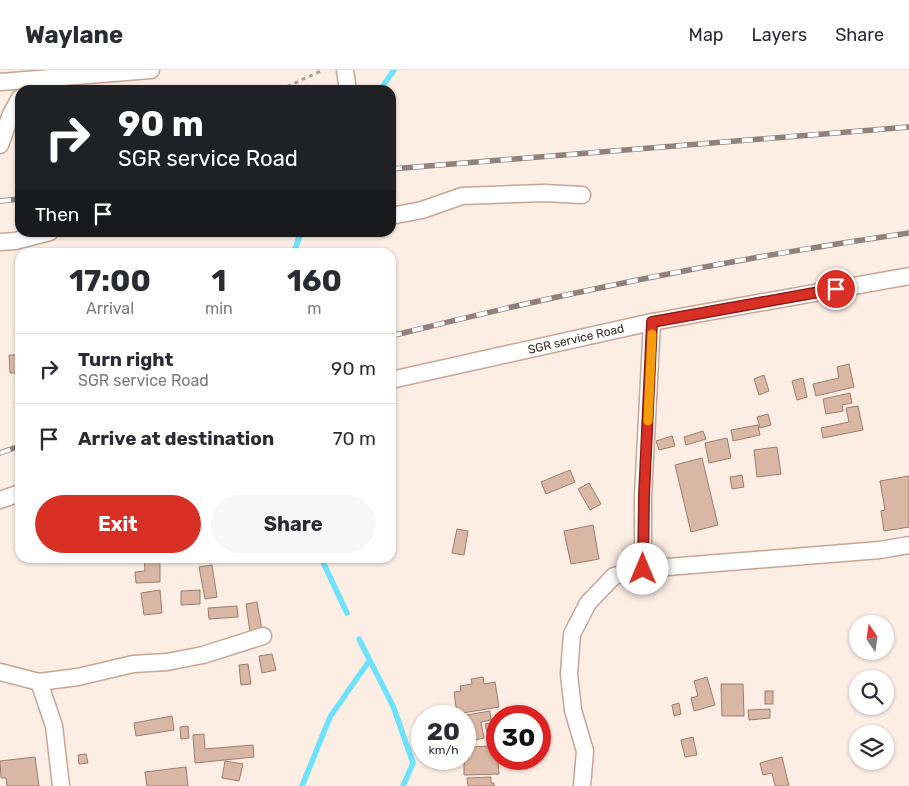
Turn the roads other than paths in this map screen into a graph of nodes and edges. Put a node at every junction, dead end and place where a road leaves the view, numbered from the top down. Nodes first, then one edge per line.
1 (151, 70) edge
2 (346, 70) edge
3 (32, 80) edge
4 (0, 82) edge
5 (348, 85) edge
6 (15, 106) edge
7 (0, 145) edge
8 (582, 195) dead end
9 (396, 215) edge
10 (31, 237) edge
11 (0, 242) edge
12 (909, 276) edge
13 (652, 322) junction
14 (396, 379) edge
15 (15, 495) edge
16 (0, 500) edge
17 (909, 545) edge
18 (643, 569) junction
19 (263, 636) dead end
20 (0, 672) edge
21 (39, 682) junction
22 (61, 786) edge
23 (582, 786) edge

1 - 3 street
2 - 5 street
3 - 4 street
6 - 7 street
8 - 9 street
10 - 11 street
12 - 13 street, SGR service Road
13 - 14 street, SGR service Road
13 - 18 street
15 - 16 street
17 - 18 street
18 - 23 street
19 - 21 street
20 - 21 street
21 - 22 street

